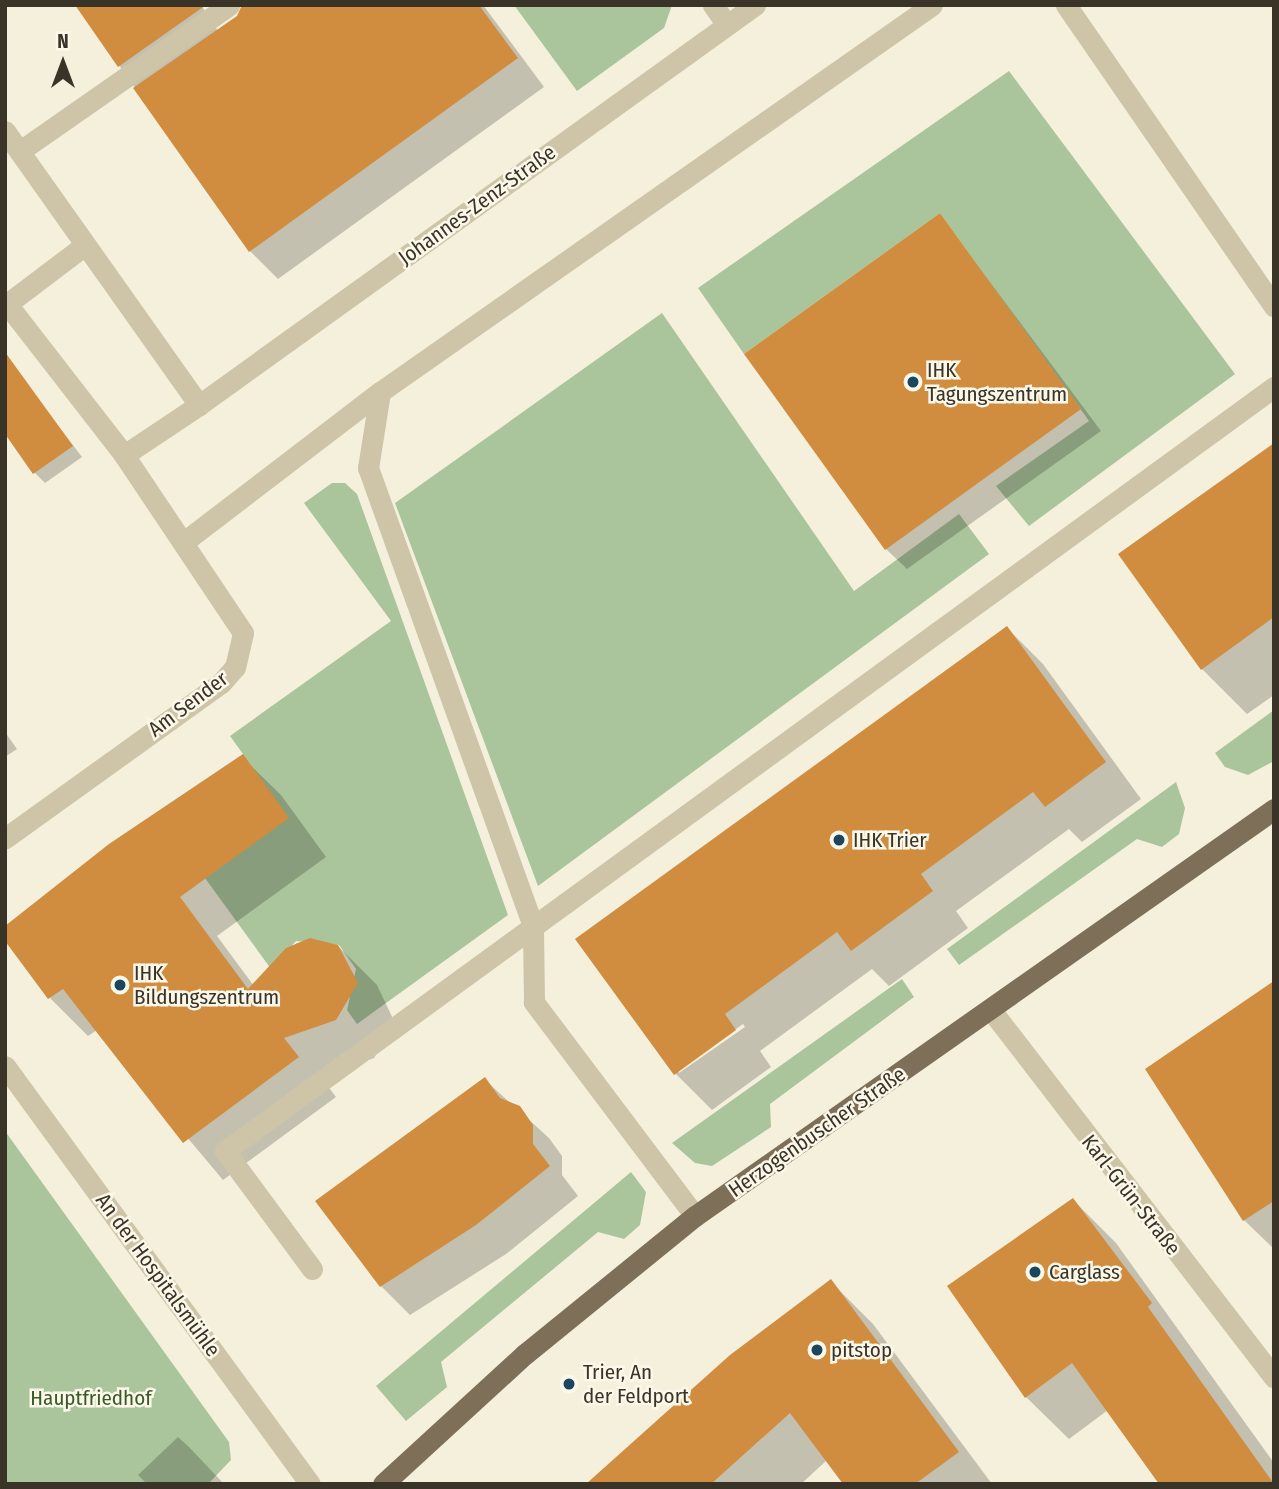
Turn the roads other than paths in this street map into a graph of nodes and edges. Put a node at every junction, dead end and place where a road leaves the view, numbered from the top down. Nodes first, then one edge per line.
1 (229, 5) edge
2 (713, 5) edge
3 (755, 5) edge
4 (932, 5) edge
5 (1066, 5) edge
6 (727, 25) junction
7 (5, 131) edge
8 (20, 151) junction
9 (85, 245) junction
10 (1274, 306) edge
11 (1274, 387) edge
12 (380, 392) junction
13 (199, 405) junction
14 (124, 456) junction
15 (185, 541) junction
16 (1274, 809) edge
17 (5, 838) edge
18 (533, 926) junction
19 (991, 1010) junction
20 (5, 1066) edge
21 (695, 1216) junction
22 (312, 1269) dead end
23 (1274, 1378) edge
24 (310, 1484) edge
25 (383, 1484) edge

1 - 8 street
2 - 6 street
3 - 6 street, Johannes-Zenz-Straße
4 - 12 street
5 - 10 street
6 - 13 street, Johannes-Zenz-Straße
7 - 8 street
8 - 9 street
9 - 13 street
9 - 14 street, Am Sender
11 - 18 street
12 - 15 street
12 - 18 street
13 - 14 street
14 - 15 street, Am Sender
15 - 17 street, Am Sender
16 - 19 main road, Herzogenbuscher Straße
18 - 21 street
18 - 22 street
19 - 21 main road, Herzogenbuscher Straße
19 - 23 street, Karl-Grün-Straße
20 - 24 street, An der Hospitalsmühle
21 - 25 main road, Herzogenbuscher Straße

